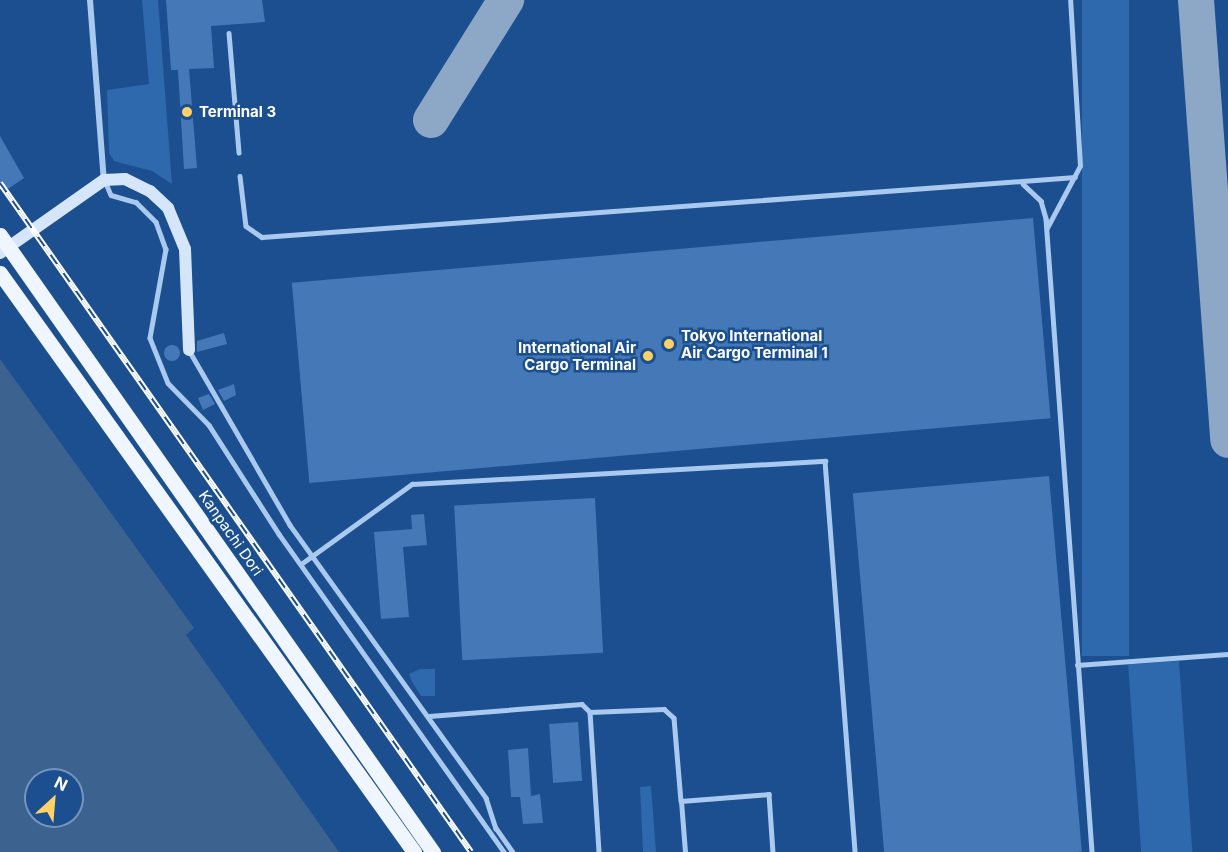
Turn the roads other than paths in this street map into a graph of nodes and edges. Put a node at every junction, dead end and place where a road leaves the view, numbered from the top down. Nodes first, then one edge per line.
1 (90, 0) edge
2 (1070, 0) edge
3 (229, 33) dead end
4 (239, 153) dead end
5 (240, 176) dead end
6 (1075, 177) junction
7 (104, 180) junction
8 (1023, 184) junction
9 (1047, 228) junction
10 (3, 245) edge
11 (0, 273) edge
12 (189, 350) joint
13 (316, 554) junction
14 (302, 564) junction
15 (1228, 654) edge
16 (1077, 664) junction
17 (590, 712) junction
18 (429, 716) junction
19 (681, 801) junction
20 (414, 852) edge
21 (433, 852) edge
22 (504, 852) edge
23 (513, 852) edge
24 (599, 852) edge
25 (686, 852) edge
26 (773, 852) edge
27 (855, 852) edge
28 (1092, 852) edge

1 - 7 street
2 - 6 lane
3 - 4 lane
5 - 8 lane
6 - 8 lane
6 - 9 lane
7 - 10 street
7 - 12 street
7 - 14 lane
8 - 9 lane
9 - 16 lane
10 - 21 main road, Kanpachi Dori
11 - 20 main road
12 - 13 lane
13 - 14 lane
13 - 18 lane
13 - 27 lane
14 - 22 lane
15 - 16 lane
16 - 28 lane
17 - 18 lane
17 - 19 lane
17 - 24 lane
18 - 23 lane
19 - 25 lane
19 - 26 lane

